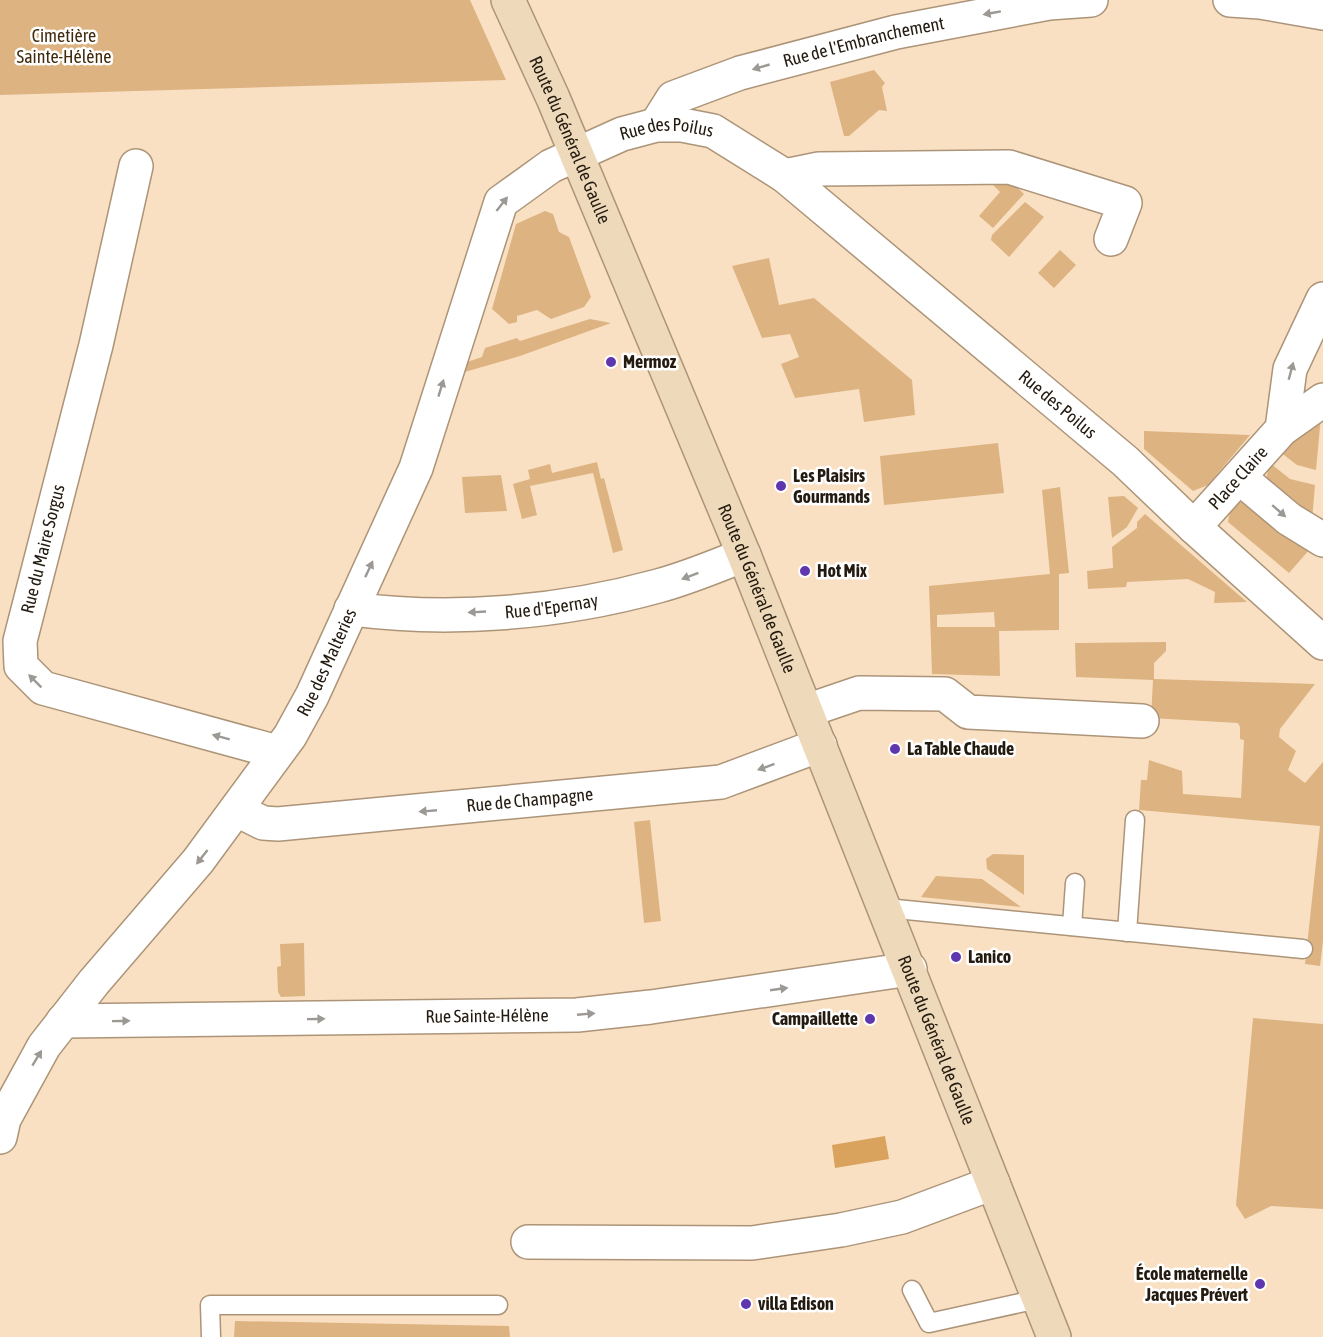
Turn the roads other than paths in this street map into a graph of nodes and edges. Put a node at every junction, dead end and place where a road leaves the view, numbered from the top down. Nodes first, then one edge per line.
1 (508, 0) edge
2 (1091, 0) edge
3 (1230, 0) edge
4 (1323, 13) edge
5 (656, 125) junction
6 (576, 154) junction
7 (136, 166) dead end
8 (785, 176) junction
9 (1111, 238) dead end
10 (1323, 299) edge
11 (1323, 400) edge
12 (1282, 429) junction
13 (1239, 477) junction
14 (1194, 527) junction
15 (1323, 540) edge
16 (744, 555) junction
17 (351, 609) junction
18 (1323, 643) edge
19 (807, 711) junction
20 (1142, 721) dead end
21 (820, 745) junction
22 (277, 752) junction
23 (237, 810) junction
24 (1135, 820) dead end
25 (1075, 883) dead end
26 (886, 908) junction
27 (1072, 926) junction
28 (1127, 932) junction
29 (1303, 949) dead end
30 (910, 969) junction
31 (63, 1021) junction
32 (7, 1095) edge
33 (0, 1137) edge
34 (993, 1183) junction
35 (528, 1242) dead end
36 (912, 1290) dead end
37 (1038, 1299) junction
38 (498, 1305) dead end
39 (211, 1337) edge
40 (1054, 1337) edge

1 - 6 main road, Route du Général de Gaulle
2 -> 5 street, Rue de l'Embranchement
3 - 4 street
5 - 6 street, Rue des Poilus
5 - 8 street, Rue des Poilus
6 - 16 main road, Route du Général de Gaulle
17 -> 6 street, Rue des Malteries
22 -> 7 street, Rue du Maire Sorgus
8 - 9 street
8 - 14 street, Rue des Poilus
12 -> 10 street
11 - 12 street, Place Claire
12 - 13 street, Place Claire
13 - 14 street, Place Claire
13 -> 15 street
14 - 18 street, Rue des Poilus
16 -> 17 street, Rue d'Epernay
16 - 19 main road, Route du Général de Gaulle
17 - 22 street, Rue des Malteries
19 - 20 street
19 - 21 main road, Route du Général de Gaulle
21 -> 23 street, Rue de Champagne
21 - 26 main road, Route du Général de Gaulle
22 - 23 street, Rue des Malteries
23 -> 31 street, Rue des Malteries
24 - 28 lane
25 - 27 lane
26 - 27 lane
26 - 30 main road, Route du Général de Gaulle
27 - 28 lane
28 - 29 lane
31 -> 30 street, Rue Sainte-Hélène
30 - 34 main road, Route du Général de Gaulle
32 -> 31 street, Rue des Malteries
32 - 33 street, Rue des Malteries
34 - 35 street
34 - 37 main road, Route du Général de Gaulle
36 - 37 lane
37 - 40 main road, Route du Général de Gaulle
38 - 39 lane

